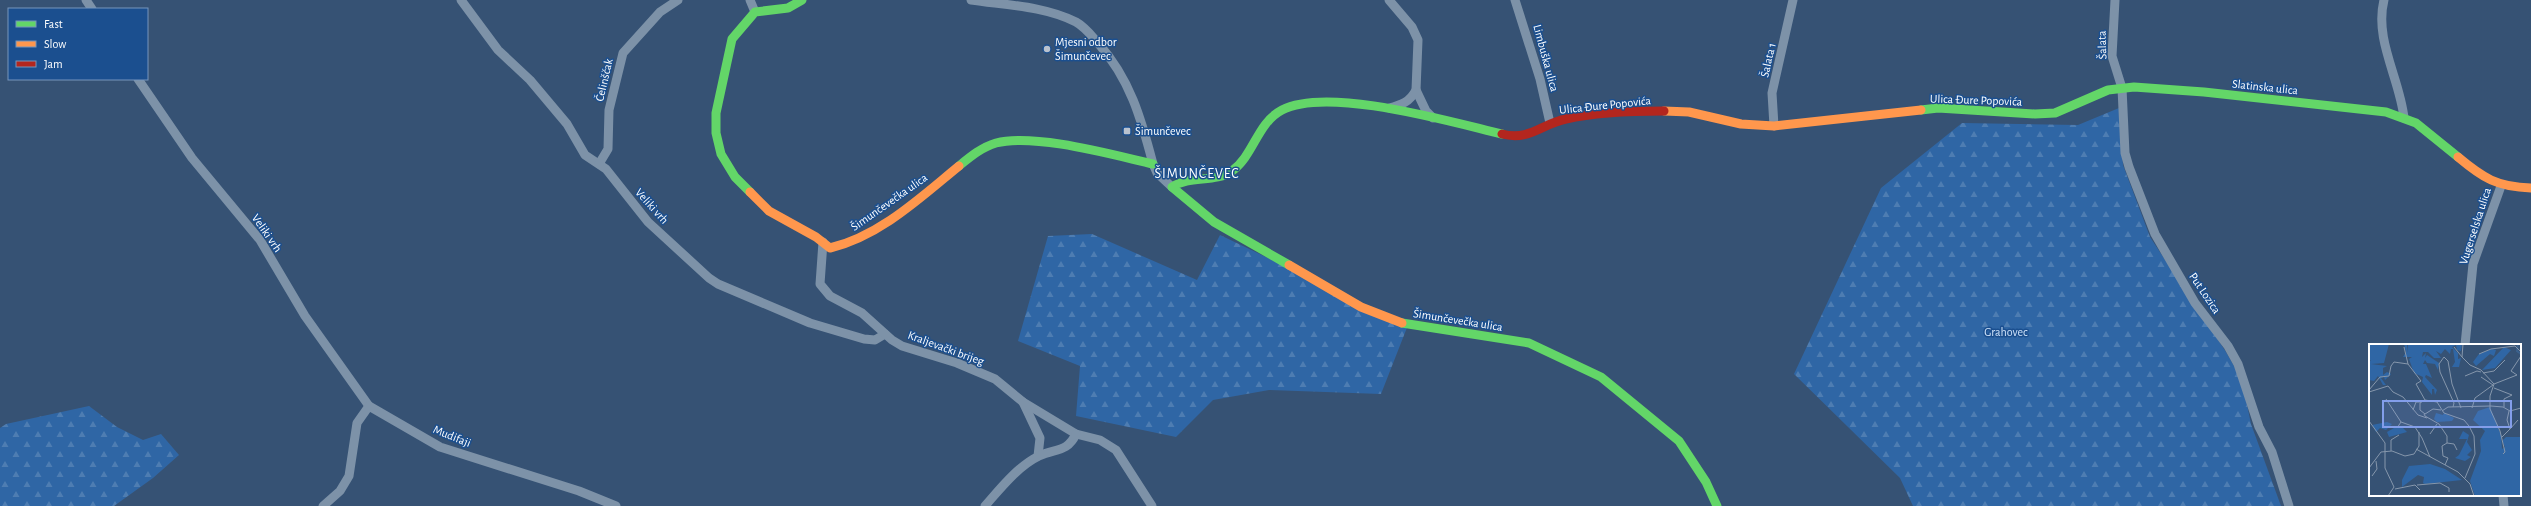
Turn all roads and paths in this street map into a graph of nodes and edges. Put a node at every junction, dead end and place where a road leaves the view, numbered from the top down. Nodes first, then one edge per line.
1 (461, 0) edge
2 (678, 0) edge
3 (750, 0) edge
4 (802, 0) edge
5 (971, 0) edge
6 (1389, 0) edge
7 (1516, 0) edge
8 (1793, 0) edge
9 (2115, 0) edge
10 (2384, 0) edge
11 (755, 12) junction
12 (139, 80) edge
13 (2122, 88) junction
14 (1416, 90) junction
15 (1388, 108) junction
16 (2404, 118) junction
17 (1434, 119) junction
18 (1550, 124) junction
19 (1774, 126) junction
20 (599, 164) junction
21 (1153, 164) junction
22 (2501, 186) junction
23 (1172, 187) junction
24 (2531, 188) edge
25 (823, 242) junction
26 (885, 334) junction
27 (2465, 344) edge
28 (1022, 402) junction
29 (369, 406) junction
30 (1076, 434) junction
31 (1038, 456) junction
32 (2503, 496) edge
33 (323, 506) edge
34 (616, 506) edge
35 (985, 506) edge
36 (1152, 506) edge
37 (1717, 506) edge
38 (2289, 506) edge
39 (2504, 506) edge

1 - 20 street, Veliki vrh
2 - 20 street, Čelinščak
3 - 11 street
4 - 11 street
5 - 21 street, Šimunčevečka ulica
6 - 14 street
7 - 18 street, Limbuška ulica
8 - 19 street, Šalata 1
9 - 13 street, Šalata
10 - 16 street
11 - 25 street, Šimunčevečka ulica
12 - 29 street, Veliki vrh
13 - 16 street, Slatinska ulica
13 - 19 street, Ulica Đure Popovića
13 - 38 street, Put Lozica
14 - 15 street
14 - 17 street
15 - 17 street, Ulica Đure Popovića
15 - 23 street, Ulica Đure Popovića
16 - 22 street, Slatinska ulica
17 - 18 street, Ulica Đure Popovića
18 - 19 street, Ulica Đure Popovića
20 - 26 street, Veliki vrh
21 - 23 street, Šimunčevečka ulica
21 - 25 street, Šimunčevečka ulica
22 - 24 street, Slatinska ulica
22 - 27 street, Vugerselska ulica
23 - 37 street, Šimunčevečka ulica
25 - 26 street, Kraljevački brijeg
26 - 28 street, Kraljevački brijeg
28 - 30 street, Kraljevački brijeg
28 - 31 street, Kraljevački brijeg
29 - 33 street
29 - 34 street, Mudifaji
30 - 31 street
30 - 36 street, Kraljevački brijeg
31 - 35 street
32 - 39 street

